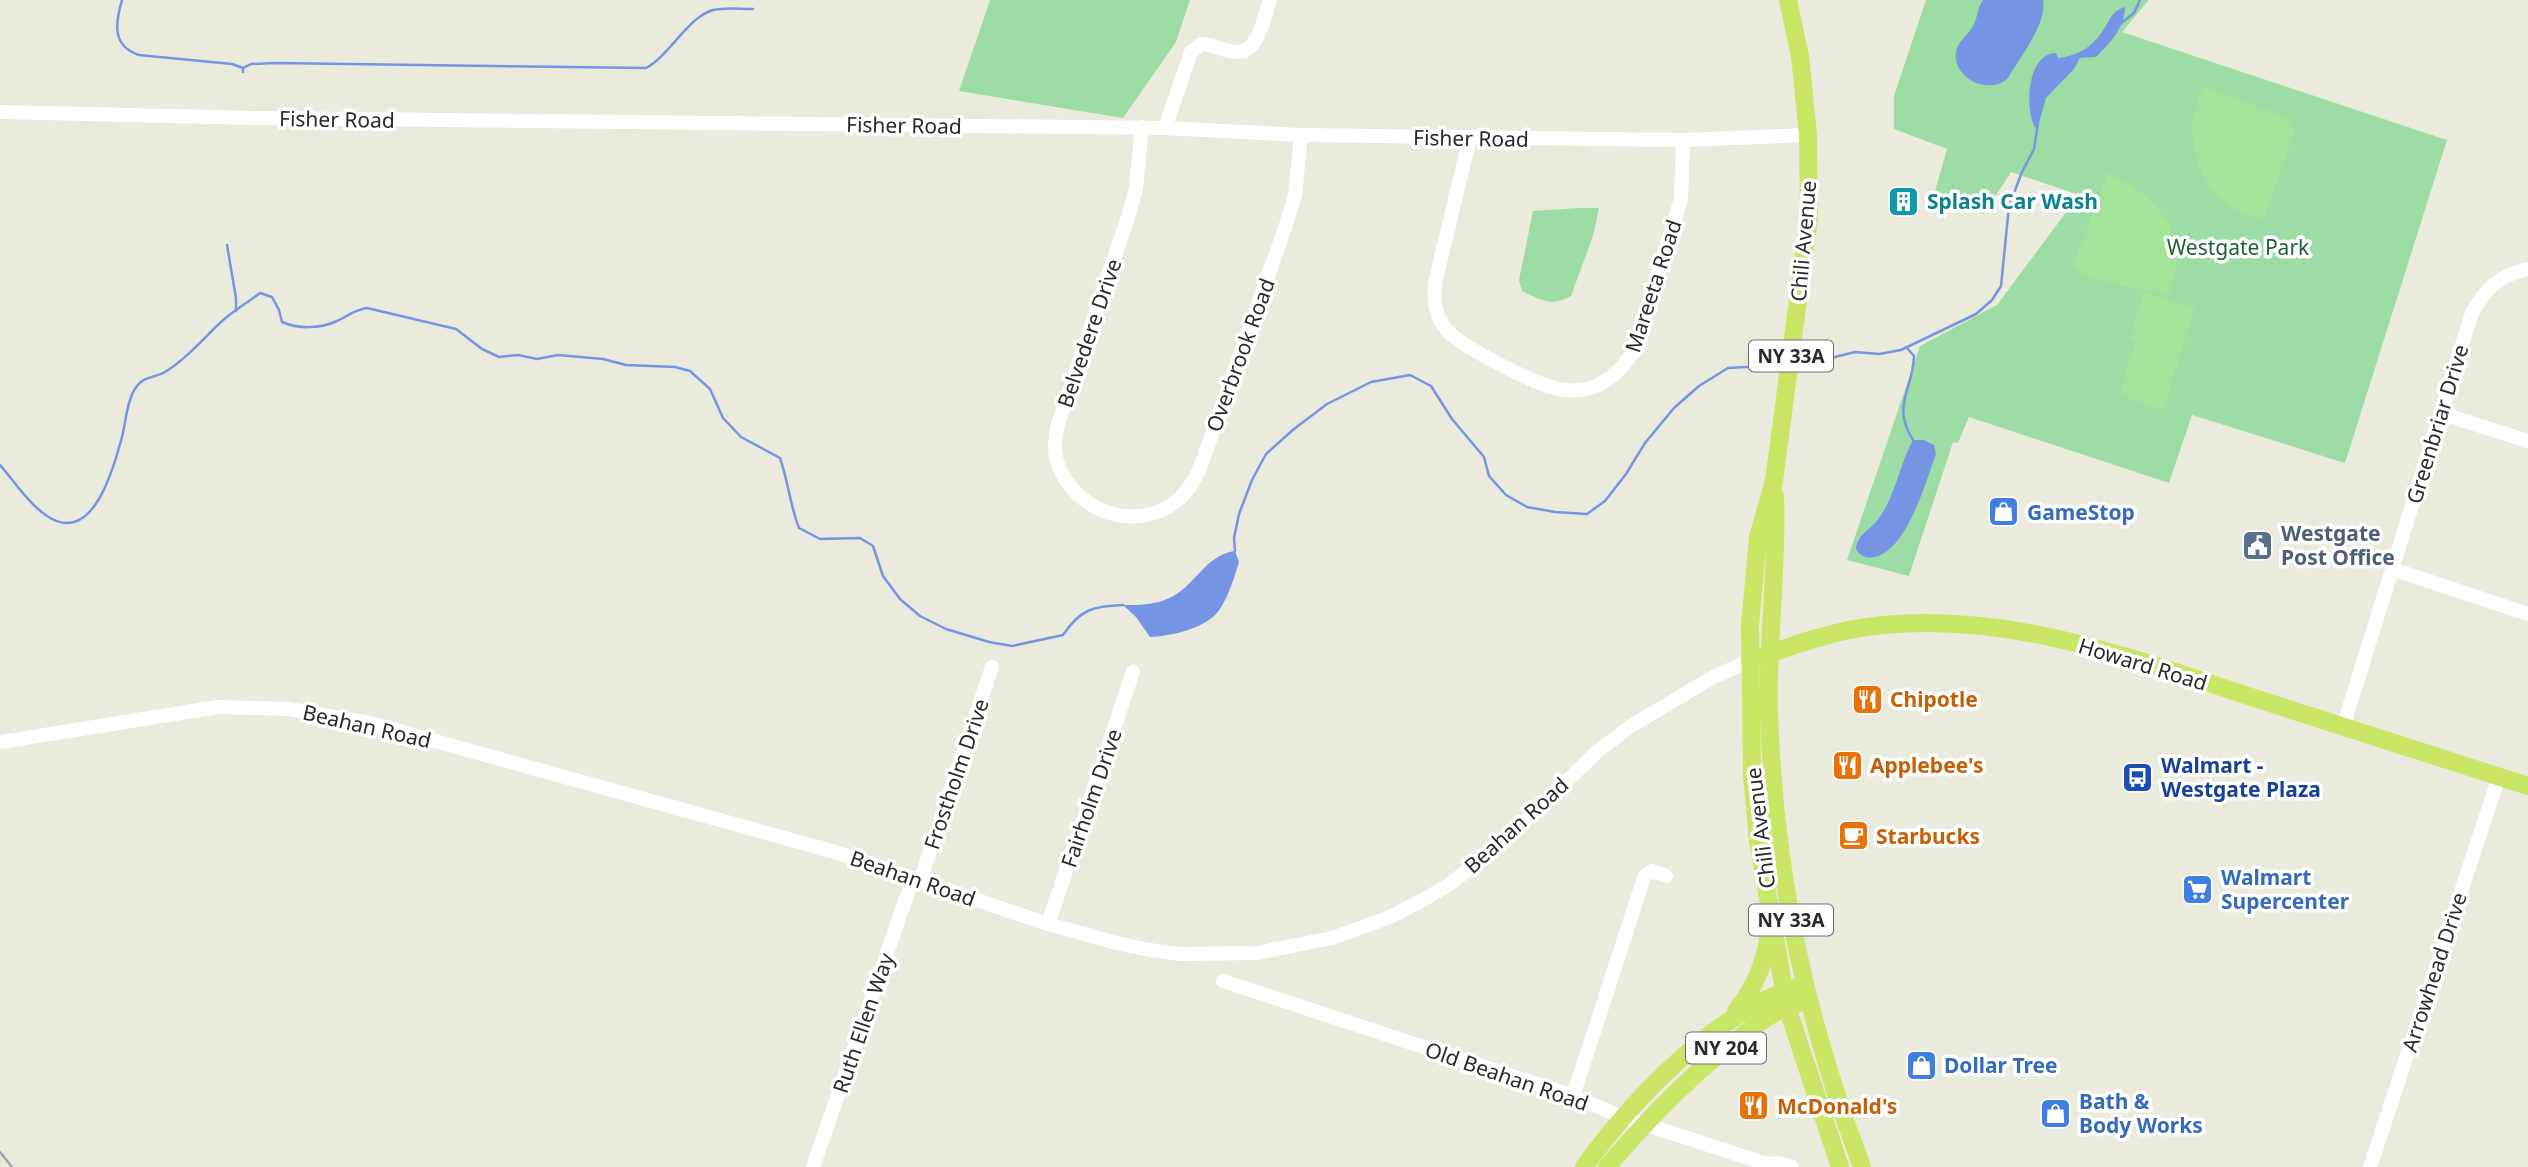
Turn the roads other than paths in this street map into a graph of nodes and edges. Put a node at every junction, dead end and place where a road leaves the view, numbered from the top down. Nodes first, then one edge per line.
1 (1270, 0) edge
2 (1788, 0) edge
3 (0, 112) edge
4 (1142, 127) junction
5 (1165, 128) junction
6 (1301, 135) junction
7 (1808, 135) junction
8 (1470, 137) junction
9 (1683, 140) junction
10 (2528, 269) edge
11 (2440, 413) junction
12 (2528, 441) edge
13 (1774, 481) junction
14 (1112, 514) joint
15 (2392, 569) junction
16 (2528, 614) edge
17 (1768, 654) junction
18 (1750, 661) junction
19 (992, 667) dead end
20 (1133, 672) dead end
21 (2343, 727) junction
22 (0, 743) edge
23 (2499, 777) junction
24 (2528, 786) edge
25 (1666, 876) dead end
26 (917, 879) junction
27 (1772, 922) junction
28 (1048, 924) junction
29 (1223, 981) dead end
30 (1806, 993) junction
31 (1786, 999) junction
32 (1727, 1022) junction
33 (1573, 1096) junction
34 (1622, 1117) junction
35 (1644, 1123) junction
36 (813, 1167) edge
37 (1584, 1167) edge
38 (1607, 1167) edge
39 (1792, 1167) edge
40 (1840, 1167) edge
41 (1862, 1167) edge
42 (2370, 1167) edge

1 - 5 street
2 - 7 main road, Chili Avenue / NY 33A
3 - 4 street, Fisher Road
4 - 5 street, Fisher Road
4 - 14 street, Belvedere Drive
5 - 6 street, Fisher Road
6 - 8 street, Fisher Road
6 - 14 street, Overbrook Road
7 - 9 street, Fisher Road
7 - 13 main road, Chili Avenue / NY 33A
8 - 9 street, Fisher Road
8 - 9 street, Mareeta Road
10 - 11 street, Greenbriar Drive
11 - 12 street
11 - 15 street, Greenbriar Drive
13 - 17 main road, Chili Avenue / NY 33A
13 - 18 main road, Chili Avenue / NY 33A
15 - 16 street
15 - 21 street, Greenbriar Drive
17 - 18 main road, Howard Road
17 - 21 main road, Howard Road
17 - 30 main road, Chili Avenue / NY 33A
18 - 27 main road, Chili Avenue / NY 33A
18 - 28 street, Beahan Road
19 - 26 street, Frostholm Drive
20 - 28 street, Fairholm Drive
21 - 23 main road, Howard Road
22 - 26 street, Beahan Road
23 - 24 main road, Howard Road
23 - 42 street, Arrowhead Drive
25 - 33 street
26 - 28 street, Beahan Road
26 - 36 street, Ruth Ellen Way
27 - 31 main road, Chili Avenue / NY 33A
27 - 32 main road, NY 204
29 - 33 street, Old Beahan Road
30 - 31 main road
30 - 41 main road, Chili Avenue / NY 33A
31 - 32 main road
31 - 35 main road, NY 204
31 - 40 main road, Chili Avenue / NY 33A
32 - 34 main road, NY 204
33 - 34 street, Old Beahan Road
34 - 35 street, Old Beahan Road
34 - 37 main road, NY 204
35 - 38 main road, NY 204
35 - 39 street, Old Beahan Road

